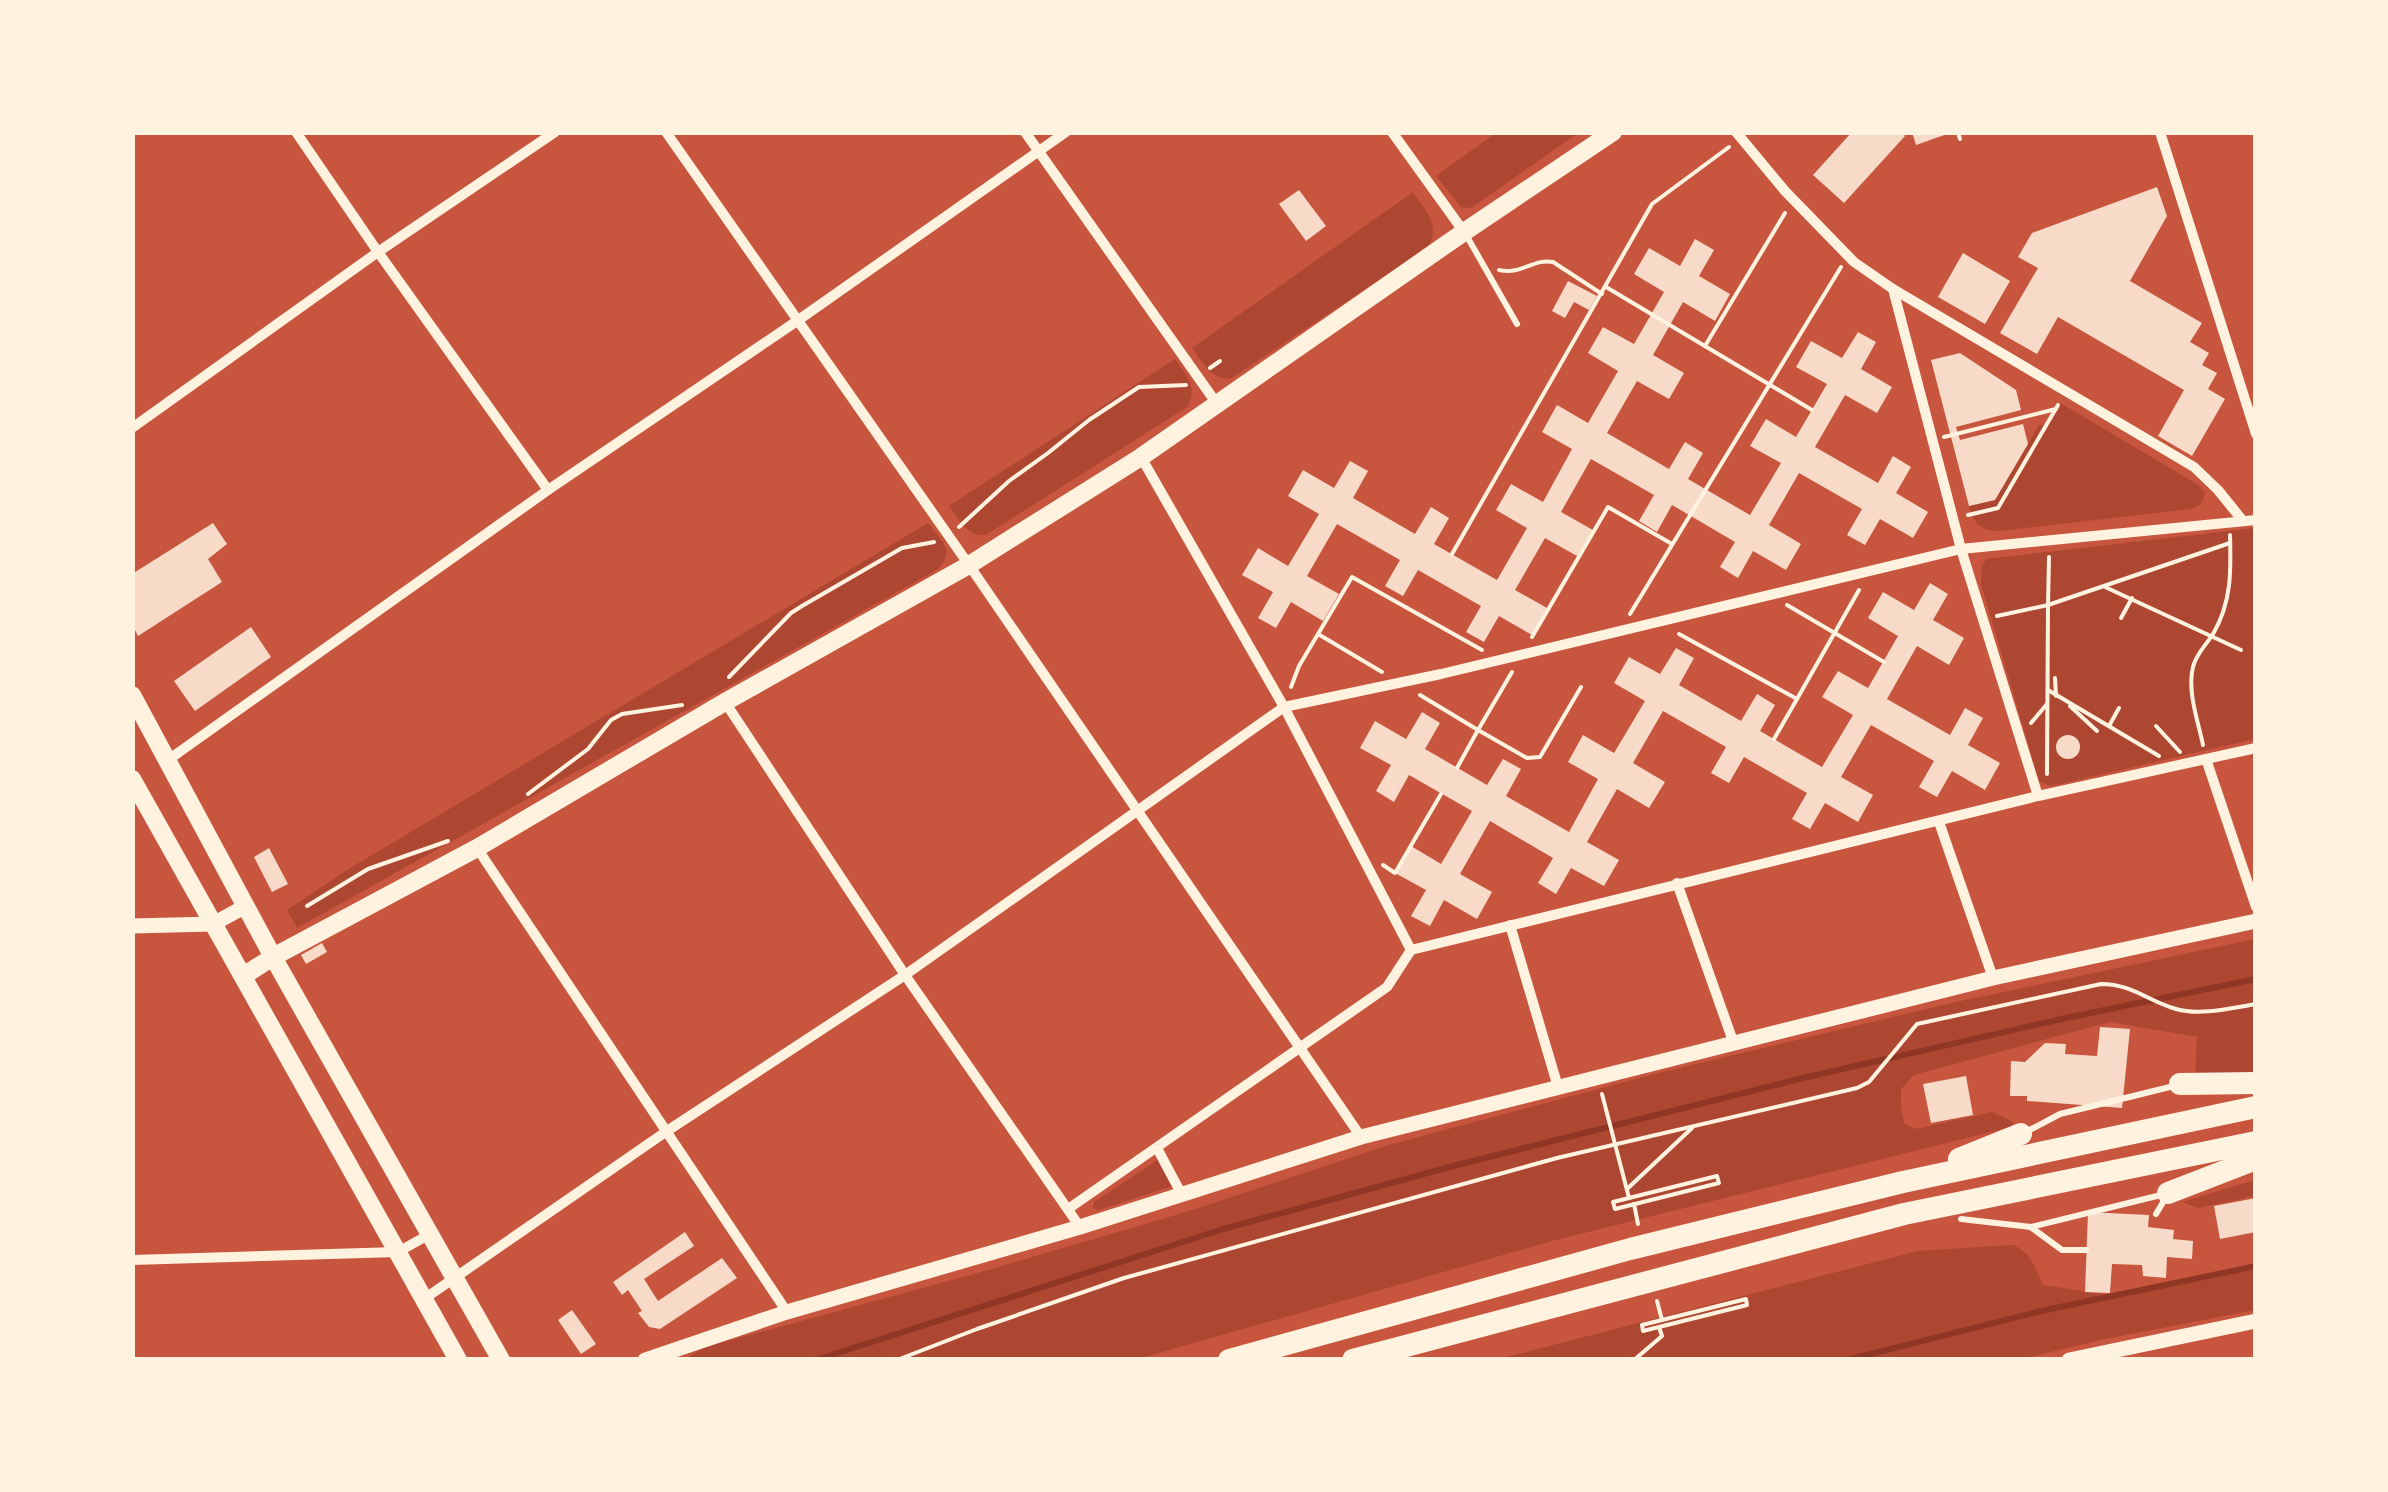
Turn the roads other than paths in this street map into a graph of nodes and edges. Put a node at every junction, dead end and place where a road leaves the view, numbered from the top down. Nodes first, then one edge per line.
1 (296, 132) edge
2 (554, 132) edge
3 (666, 132) edge
4 (1024, 132) edge
5 (1066, 132) edge
6 (1392, 132) edge
7 (1613, 132) edge
8 (2160, 132) edge
9 (1739, 136) edge
10 (1038, 152) junction
11 (1464, 232) junction
12 (378, 252) junction
13 (1893, 288) junction
14 (796, 321) junction
15 (1517, 324) dead end
16 (1217, 404) junction
17 (132, 428) edge
18 (2256, 434) edge
19 (1140, 457) junction
20 (548, 490) junction
21 (2249, 520) edge
22 (1961, 549) junction
23 (969, 565) junction
24 (132, 696) edge
25 (725, 702) junction
26 (1284, 707) junction
27 (2256, 748) edge
28 (2206, 759) junction
29 (168, 760) junction
30 (132, 779) edge
31 (2038, 796) junction
32 (1136, 810) junction
33 (1938, 822) junction
34 (477, 848) junction
35 (1677, 883) junction
36 (246, 906) junction
37 (2256, 907) edge
38 (2256, 921) edge
39 (214, 924) junction
40 (1510, 925) junction
41 (132, 926) edge
42 (1411, 950) junction
43 (273, 957) junction
44 (243, 976) junction
45 (905, 976) junction
46 (1994, 978) junction
47 (1734, 1044) junction
48 (1300, 1050) junction
49 (2256, 1083) edge
50 (2180, 1084) joint
51 (1558, 1088) junction
52 (2256, 1107) edge
53 (668, 1131) junction
54 (2021, 1134) joint
55 (1361, 1137) junction
56 (2256, 1142) edge
57 (1158, 1148) junction
58 (2256, 1159) edge
59 (1903, 1182) junction
60 (1182, 1194) junction
61 (2162, 1204) joint
62 (1068, 1209) junction
63 (1961, 1219) joint
64 (1080, 1227) junction
65 (2031, 1228) junction
66 (430, 1234) junction
67 (2086, 1250) dead end
68 (398, 1252) junction
69 (132, 1260) edge
70 (1670, 1276) junction
71 (454, 1278) junction
72 (424, 1299) junction
73 (786, 1312) junction
74 (2256, 1320) edge
75 (2112, 1355) edge
76 (458, 1360) edge
77 (501, 1360) edge
78 (645, 1360) edge
79 (1228, 1360) edge
80 (1352, 1360) edge
81 (2069, 1360) edge

1 - 12 street
2 - 12 street
3 - 14 street
4 - 10 street
5 - 10 street
6 - 11 street
7 - 11 main road
8 - 18 street
9 - 13 street
10 - 14 street
10 - 16 street
11 - 15 lane
11 - 16 main road
12 - 17 street
12 - 20 street
13 - 21 street
13 - 22 street
14 - 20 street
14 - 23 street
16 - 19 main road
19 - 23 main road
19 - 26 street
20 - 29 street
21 - 22 street
22 - 26 street
22 - 31 street
23 - 25 main road
23 - 32 street
24 - 29 main road
25 - 34 main road
25 - 45 street
26 - 32 street
26 - 42 street
27 - 28 street
28 - 31 street
28 - 37 street
29 - 36 main road
30 - 39 main road
31 - 33 street
32 - 45 street
32 - 48 street
33 - 35 street
33 - 46 street
34 - 43 main road
34 - 53 street
35 - 40 street
35 - 47 street
36 - 39 street
36 - 43 main road
38 - 46 street
39 - 41 street
39 - 44 main road
40 - 42 street
40 - 51 street
42 - 48 street
43 - 44 main road
43 - 66 main road
44 - 68 main road
45 - 53 street
45 - 62 street
46 - 47 street
47 - 51 street
48 - 55 street
48 - 57 street
49 - 50 highway
50 - 54 lane
51 - 55 street
52 - 59 highway
53 - 71 street
53 - 73 street
54 - 59 highway
55 - 60 street
56 - 70 highway
57 - 60 street
57 - 62 street
58 - 61 highway
59 - 79 highway
60 - 64 street
61 - 65 lane
62 - 64 street
63 - 65 lane
63 - 70 highway
64 - 73 street
65 - 67 lane
66 - 68 street
66 - 71 main road
68 - 69 street
68 - 72 main road
70 - 80 highway
71 - 72 street
71 - 77 main road
72 - 76 main road
73 - 78 street
74 - 75 street
75 - 81 street

